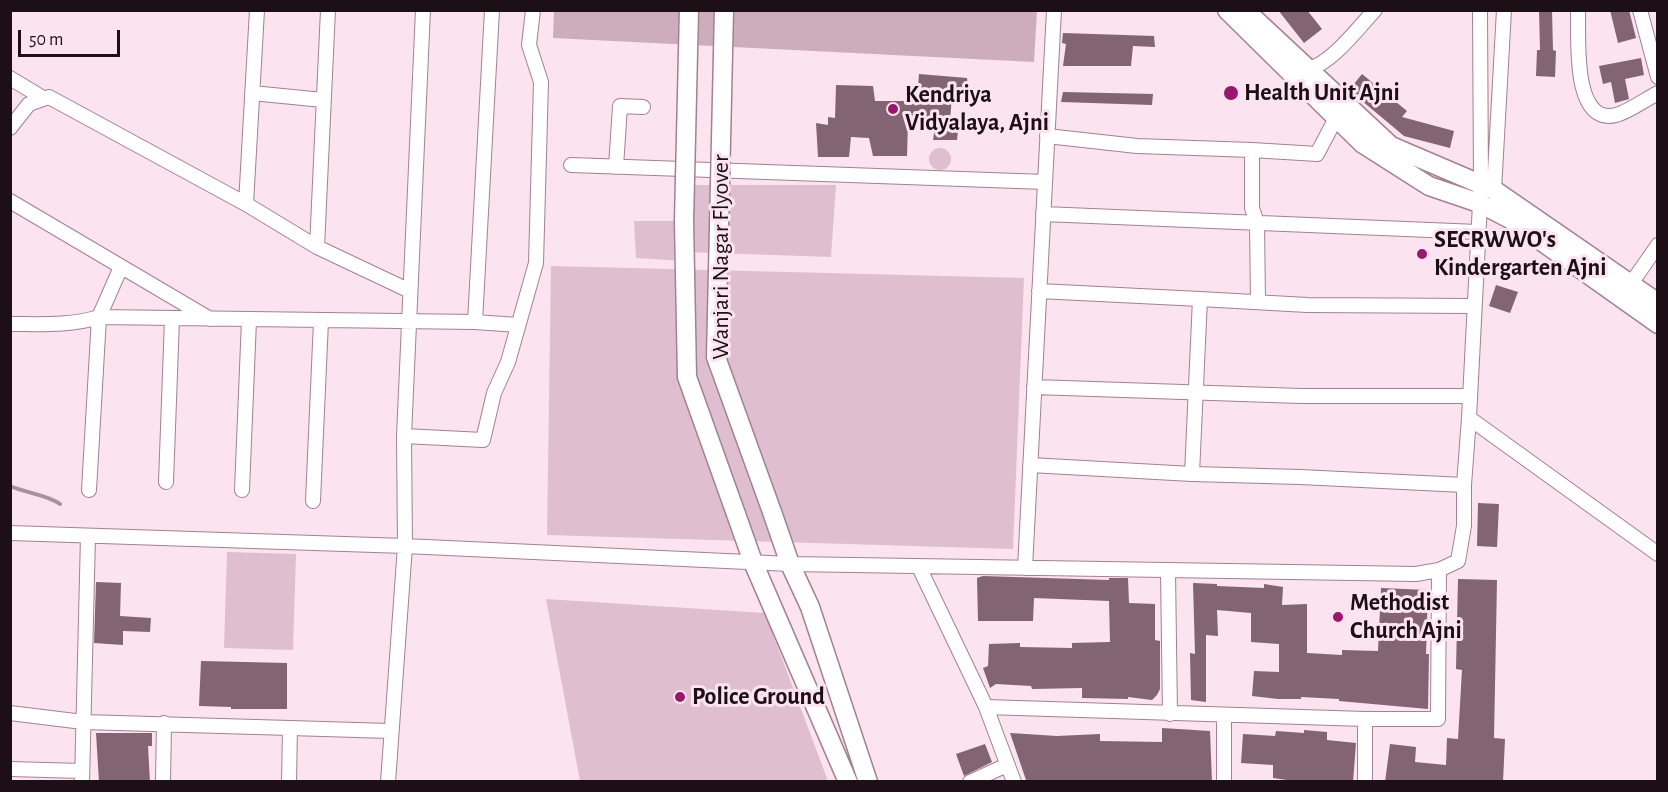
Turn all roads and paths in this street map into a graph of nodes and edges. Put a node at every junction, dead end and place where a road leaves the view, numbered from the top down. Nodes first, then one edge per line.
1 (257, 10) edge
2 (328, 10) edge
3 (423, 10) edge
4 (492, 10) edge
5 (533, 10) edge
6 (689, 10) edge
7 (724, 10) edge
8 (1054, 10) edge
9 (1227, 10) edge
10 (1245, 10) edge
11 (1375, 10) edge
12 (1480, 10) edge
13 (1504, 10) edge
14 (1578, 10) edge
15 (1640, 10) edge
16 (1309, 69) junction
17 (1658, 77) edge
18 (10, 78) edge
19 (252, 93) junction
20 (1658, 93) edge
21 (42, 98) junction
22 (323, 100) junction
23 (643, 106) dead end
24 (1336, 118) junction
25 (10, 128) edge
26 (1047, 136) junction
27 (1252, 150) junction
28 (571, 165) dead end
29 (616, 167) junction
30 (1045, 182) junction
31 (1488, 187) junction
32 (10, 201) edge
33 (246, 204) junction
34 (1479, 204) junction
35 (1043, 214) junction
36 (1257, 223) junction
37 (1478, 232) junction
38 (1658, 245) edge
39 (316, 247) junction
40 (121, 267) junction
41 (410, 291) junction
42 (1039, 291) junction
43 (1626, 291) junction
44 (176, 299) junction
45 (1200, 299) junction
46 (1258, 302) junction
47 (1658, 303) edge
48 (1474, 306) junction
49 (99, 317) junction
50 (170, 319) junction
51 (211, 320) junction
52 (249, 320) junction
53 (321, 321) junction
54 (409, 322) junction
55 (475, 322) junction
56 (10, 324) edge
57 (1658, 324) edge
58 (518, 325) junction
59 (1034, 387) junction
60 (1196, 391) junction
61 (1470, 396) junction
62 (1469, 418) junction
63 (404, 436) junction
64 (1030, 465) junction
65 (1192, 474) junction
66 (166, 482) dead end
67 (1464, 485) junction
68 (89, 490) dead end
69 (242, 490) dead end
70 (313, 501) dead end
71 (10, 533) edge
72 (88, 536) junction
73 (405, 546) junction
74 (1658, 554) edge
75 (753, 562) junction
76 (790, 564) junction
77 (920, 567) junction
78 (1025, 568) junction
79 (1439, 570) junction
80 (1168, 571) junction
81 (986, 707) junction
82 (10, 713) edge
83 (1170, 714) junction
84 (1224, 715) junction
85 (1365, 719) junction
86 (83, 722) junction
87 (164, 723) junction
88 (290, 728) junction
89 (390, 731) junction
90 (1008, 765) junction
91 (10, 769) edge
92 (82, 776) edge
93 (163, 782) edge
94 (289, 782) edge
95 (388, 782) edge
96 (848, 782) edge
97 (868, 782) edge
98 (970, 782) edge
99 (1014, 782) edge
100 (1224, 782) edge
101 (1365, 782) edge

1 - 19 street
2 - 22 street
3 - 41 street
4 - 55 street
5 - 58 street
6 - 75 main road, Wanjari Nagar Flyover, bridge
7 - 76 main road, Wanjari Nagar Flyover, bridge
8 - 26 street
9 - 24 main road
10 - 16 main road
11 - 16 street
12 - 31 street
13 - 31 street
14 - 20 street
15 - 17 street
16 - 31 main road
18 - 21 street
19 - 22 street
19 - 33 street
21 - 25 street
21 - 33 street
22 - 39 street
23 - 29 street
24 - 27 street
24 - 34 main road
26 - 27 street
26 - 30 street
27 - 36 street
28 - 29 street
29 - 30 street
30 - 35 street
31 - 34 street
31 - 43 main road
32 - 40 street
33 - 39 street
34 - 37 street
34 - 43 main road
35 - 36 street
35 - 42 street
36 - 37 street
36 - 46 street
37 - 48 street
38 - 43 street
39 - 41 street
40 - 44 street
40 - 49 street
41 - 54 street
42 - 45 street
42 - 59 street
43 - 47 main road
43 - 57 main road
44 - 50 street
44 - 51 street
45 - 46 street
45 - 60 street
46 - 48 street
48 - 61 street
49 - 50 street
49 - 56 street
49 - 68 street
50 - 51 street
50 - 66 street
51 - 52 street
52 - 53 street
52 - 69 street
53 - 54 street
53 - 70 street
54 - 55 street
54 - 63 street
55 - 58 street
58 - 63 street
59 - 60 street
59 - 64 street
60 - 61 street
60 - 65 street
61 - 62 street
62 - 67 street
62 - 74 street
63 - 73 street
64 - 65 street
64 - 78 street
65 - 67 street
67 - 79 street
71 - 72 street
72 - 73 street
72 - 86 street
73 - 75 street
73 - 89 street
75 - 76 street
75 - 96 main road, Wanjari Nagar Flyover
76 - 77 street
76 - 97 main road, Wanjari Nagar Flyover
77 - 78 street
77 - 81 street
78 - 80 street
79 - 80 street
79 - 85 street
80 - 83 street
81 - 83 street
81 - 90 street
82 - 86 street
83 - 84 street
84 - 85 street
84 - 100 street
85 - 101 street
86 - 87 street
86 - 92 street
87 - 88 street
87 - 93 street
88 - 89 street
88 - 94 street
89 - 95 street
90 - 98 street
90 - 99 street
91 - 92 street

